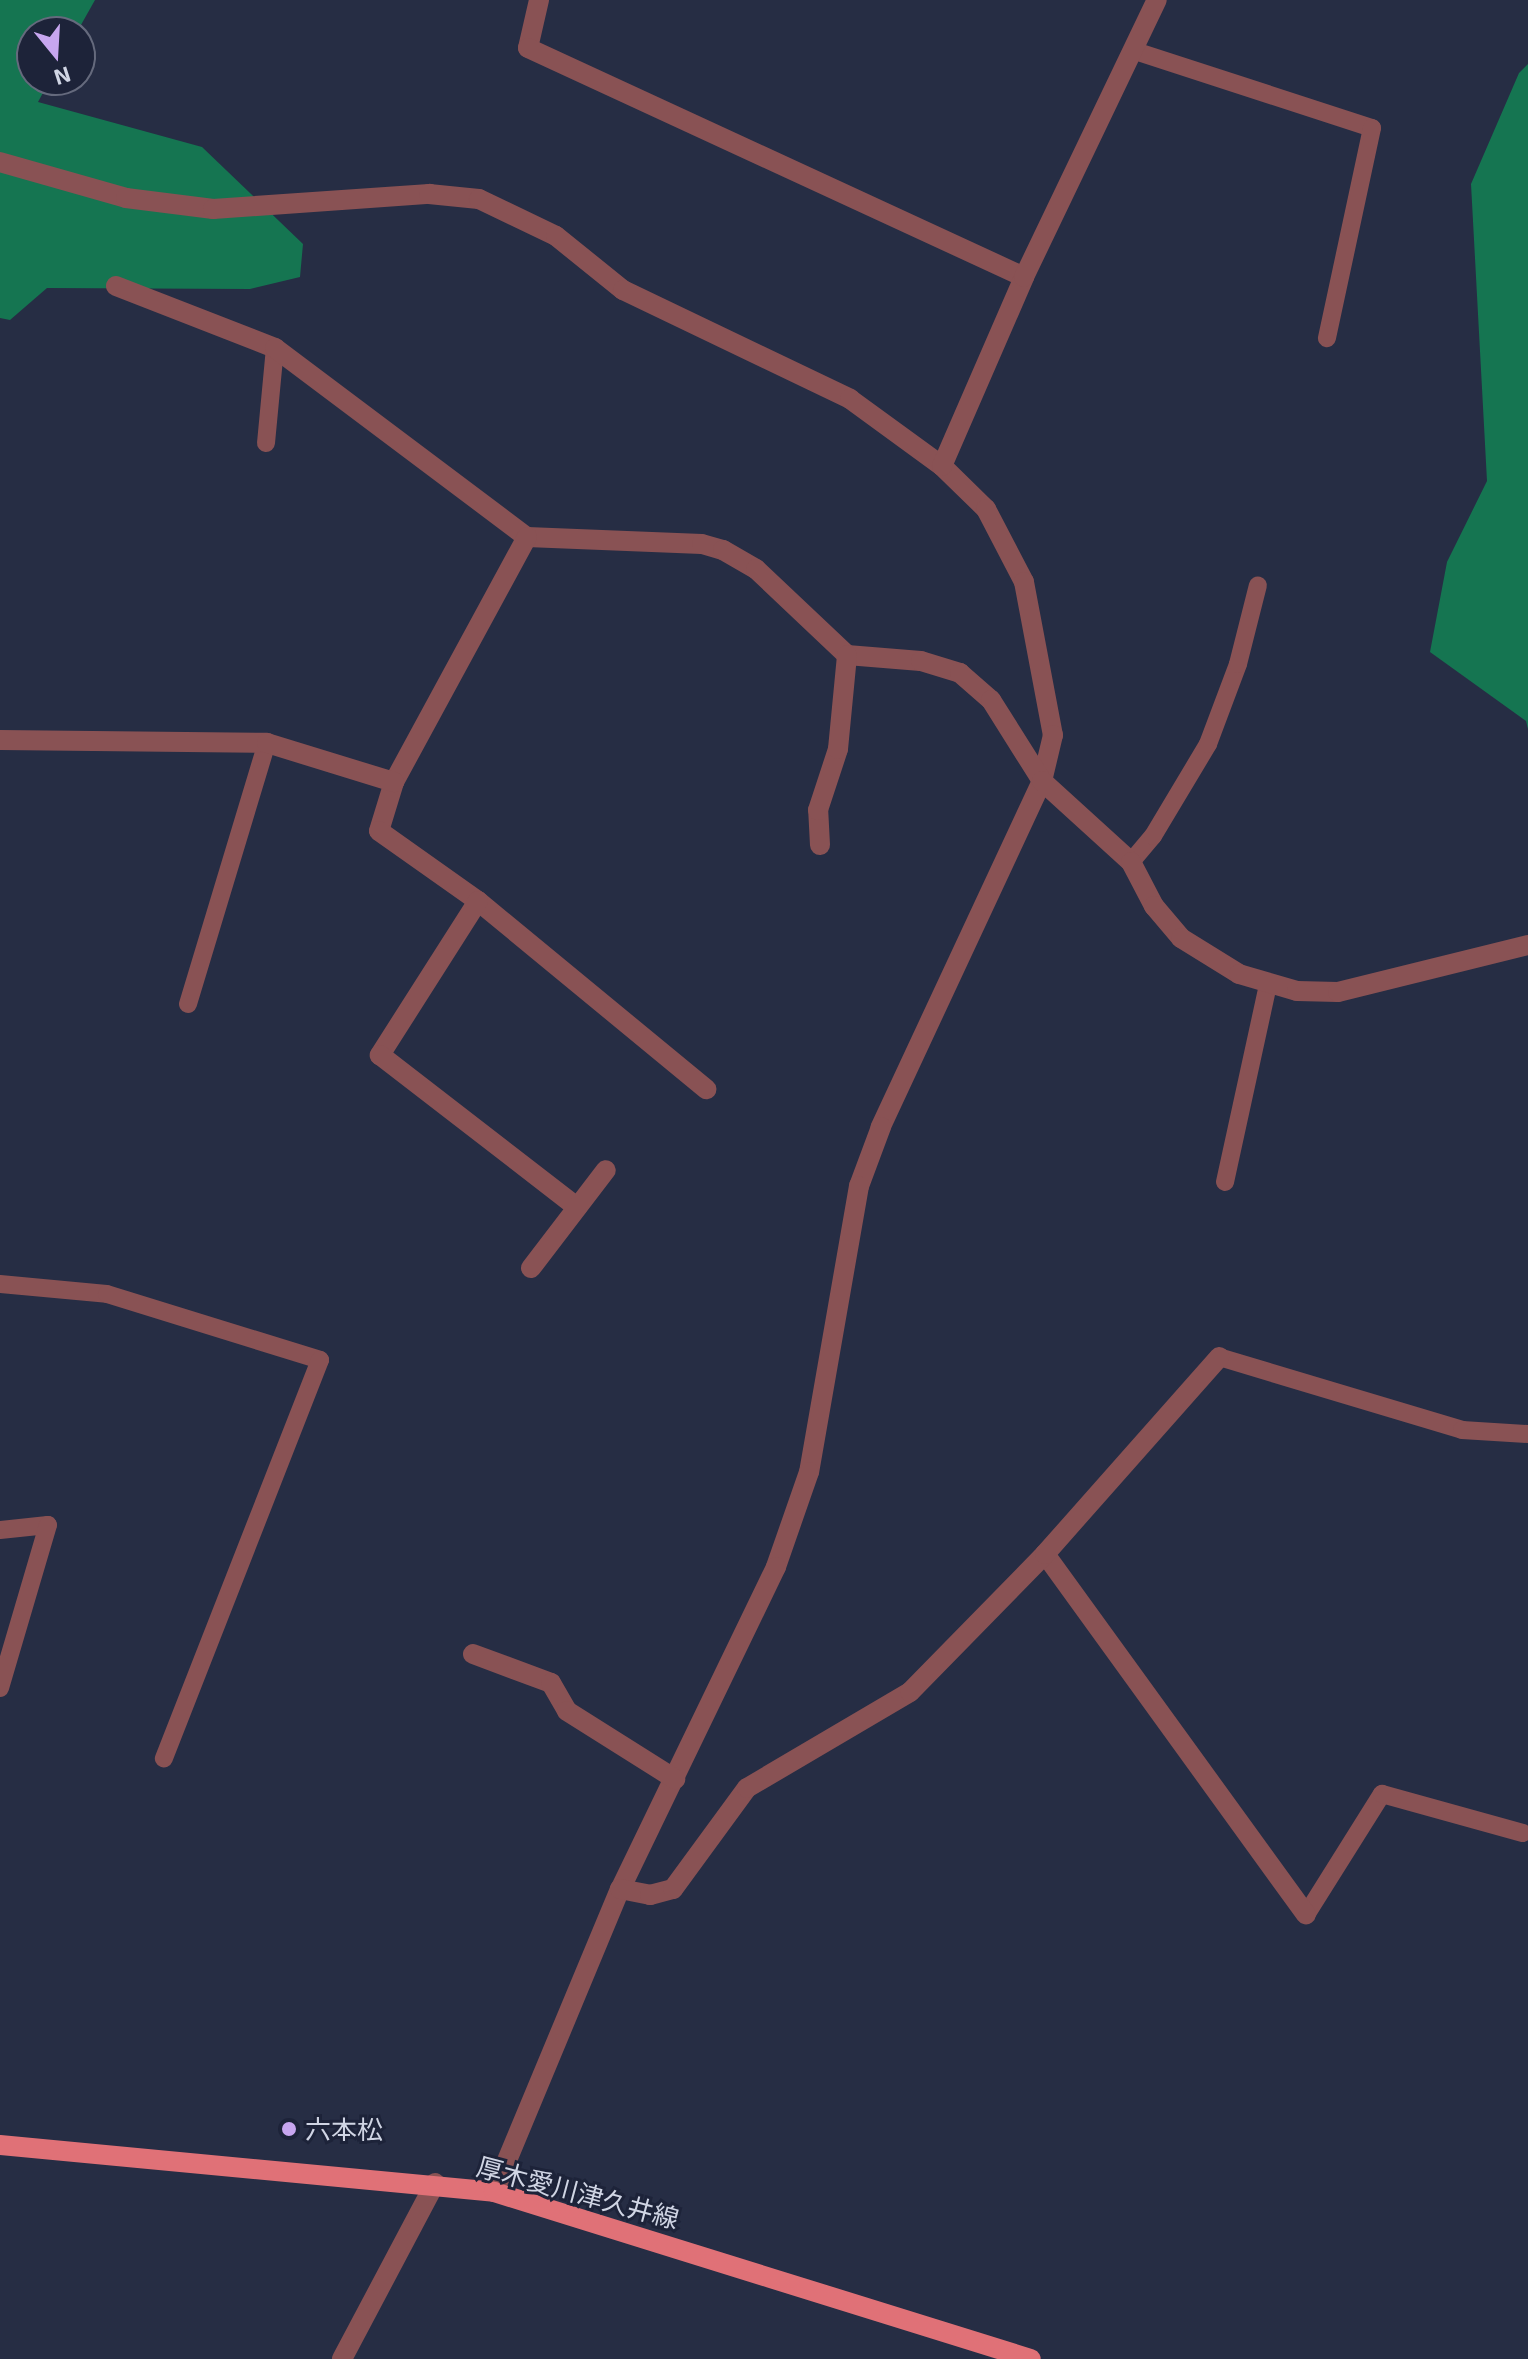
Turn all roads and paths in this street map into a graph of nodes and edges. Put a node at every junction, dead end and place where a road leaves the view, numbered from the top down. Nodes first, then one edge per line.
1 (539, 0) edge
2 (1157, 0) edge
3 (1135, 51) junction
4 (0, 162) edge
5 (1024, 277) junction
6 (116, 286) dead end
7 (1327, 338) dead end
8 (275, 348) junction
9 (266, 443) dead end
10 (942, 466) junction
11 (527, 537) junction
12 (1258, 585) dead end
13 (847, 655) junction
14 (0, 740) edge
15 (267, 743) junction
16 (1042, 781) junction
17 (394, 782) junction
18 (820, 845) dead end
19 (1131, 862) junction
20 (478, 901) junction
21 (1528, 945) edge
22 (1268, 985) junction
23 (188, 1004) dead end
24 (706, 1089) dead end
25 (606, 1170) dead end
26 (1225, 1182) dead end
27 (577, 1207) junction
28 (531, 1268) dead end
29 (0, 1284) edge
30 (1219, 1357) joint
31 (1528, 1434) edge
32 (0, 1530) edge
33 (1045, 1554) junction
34 (473, 1654) dead end
35 (0, 1688) edge
36 (164, 1759) dead end
37 (675, 1779) junction
38 (1523, 1833) dead end
39 (620, 1889) junction
40 (1306, 1915) joint
41 (0, 2145) edge
42 (435, 2183) junction
43 (494, 2192) junction
44 (342, 2359) edge
45 (1031, 2359) edge

1 - 5 street
2 - 3 street
3 - 5 street
3 - 7 lane
4 - 10 street
5 - 10 street
6 - 8 street
8 - 9 lane
8 - 11 street
10 - 16 street
11 - 13 street
11 - 17 street
12 - 19 lane
13 - 16 street
13 - 18 street
14 - 15 street
15 - 17 street
15 - 23 lane
16 - 19 street
16 - 37 street
17 - 20 street
19 - 22 street
20 - 24 street
20 - 27 street
21 - 22 street
22 - 26 lane
25 - 27 street
27 - 28 street
29 - 36 lane
30 - 31 lane
30 - 33 street
32 - 35 lane
33 - 39 street
33 - 40 street
34 - 37 street
37 - 39 street
38 - 40 lane
39 - 43 street
41 - 42 main road, 厚木愛川津久井線
42 - 43 main road, 厚木愛川津久井線
42 - 44 street
43 - 45 main road, 厚木愛川津久井線

